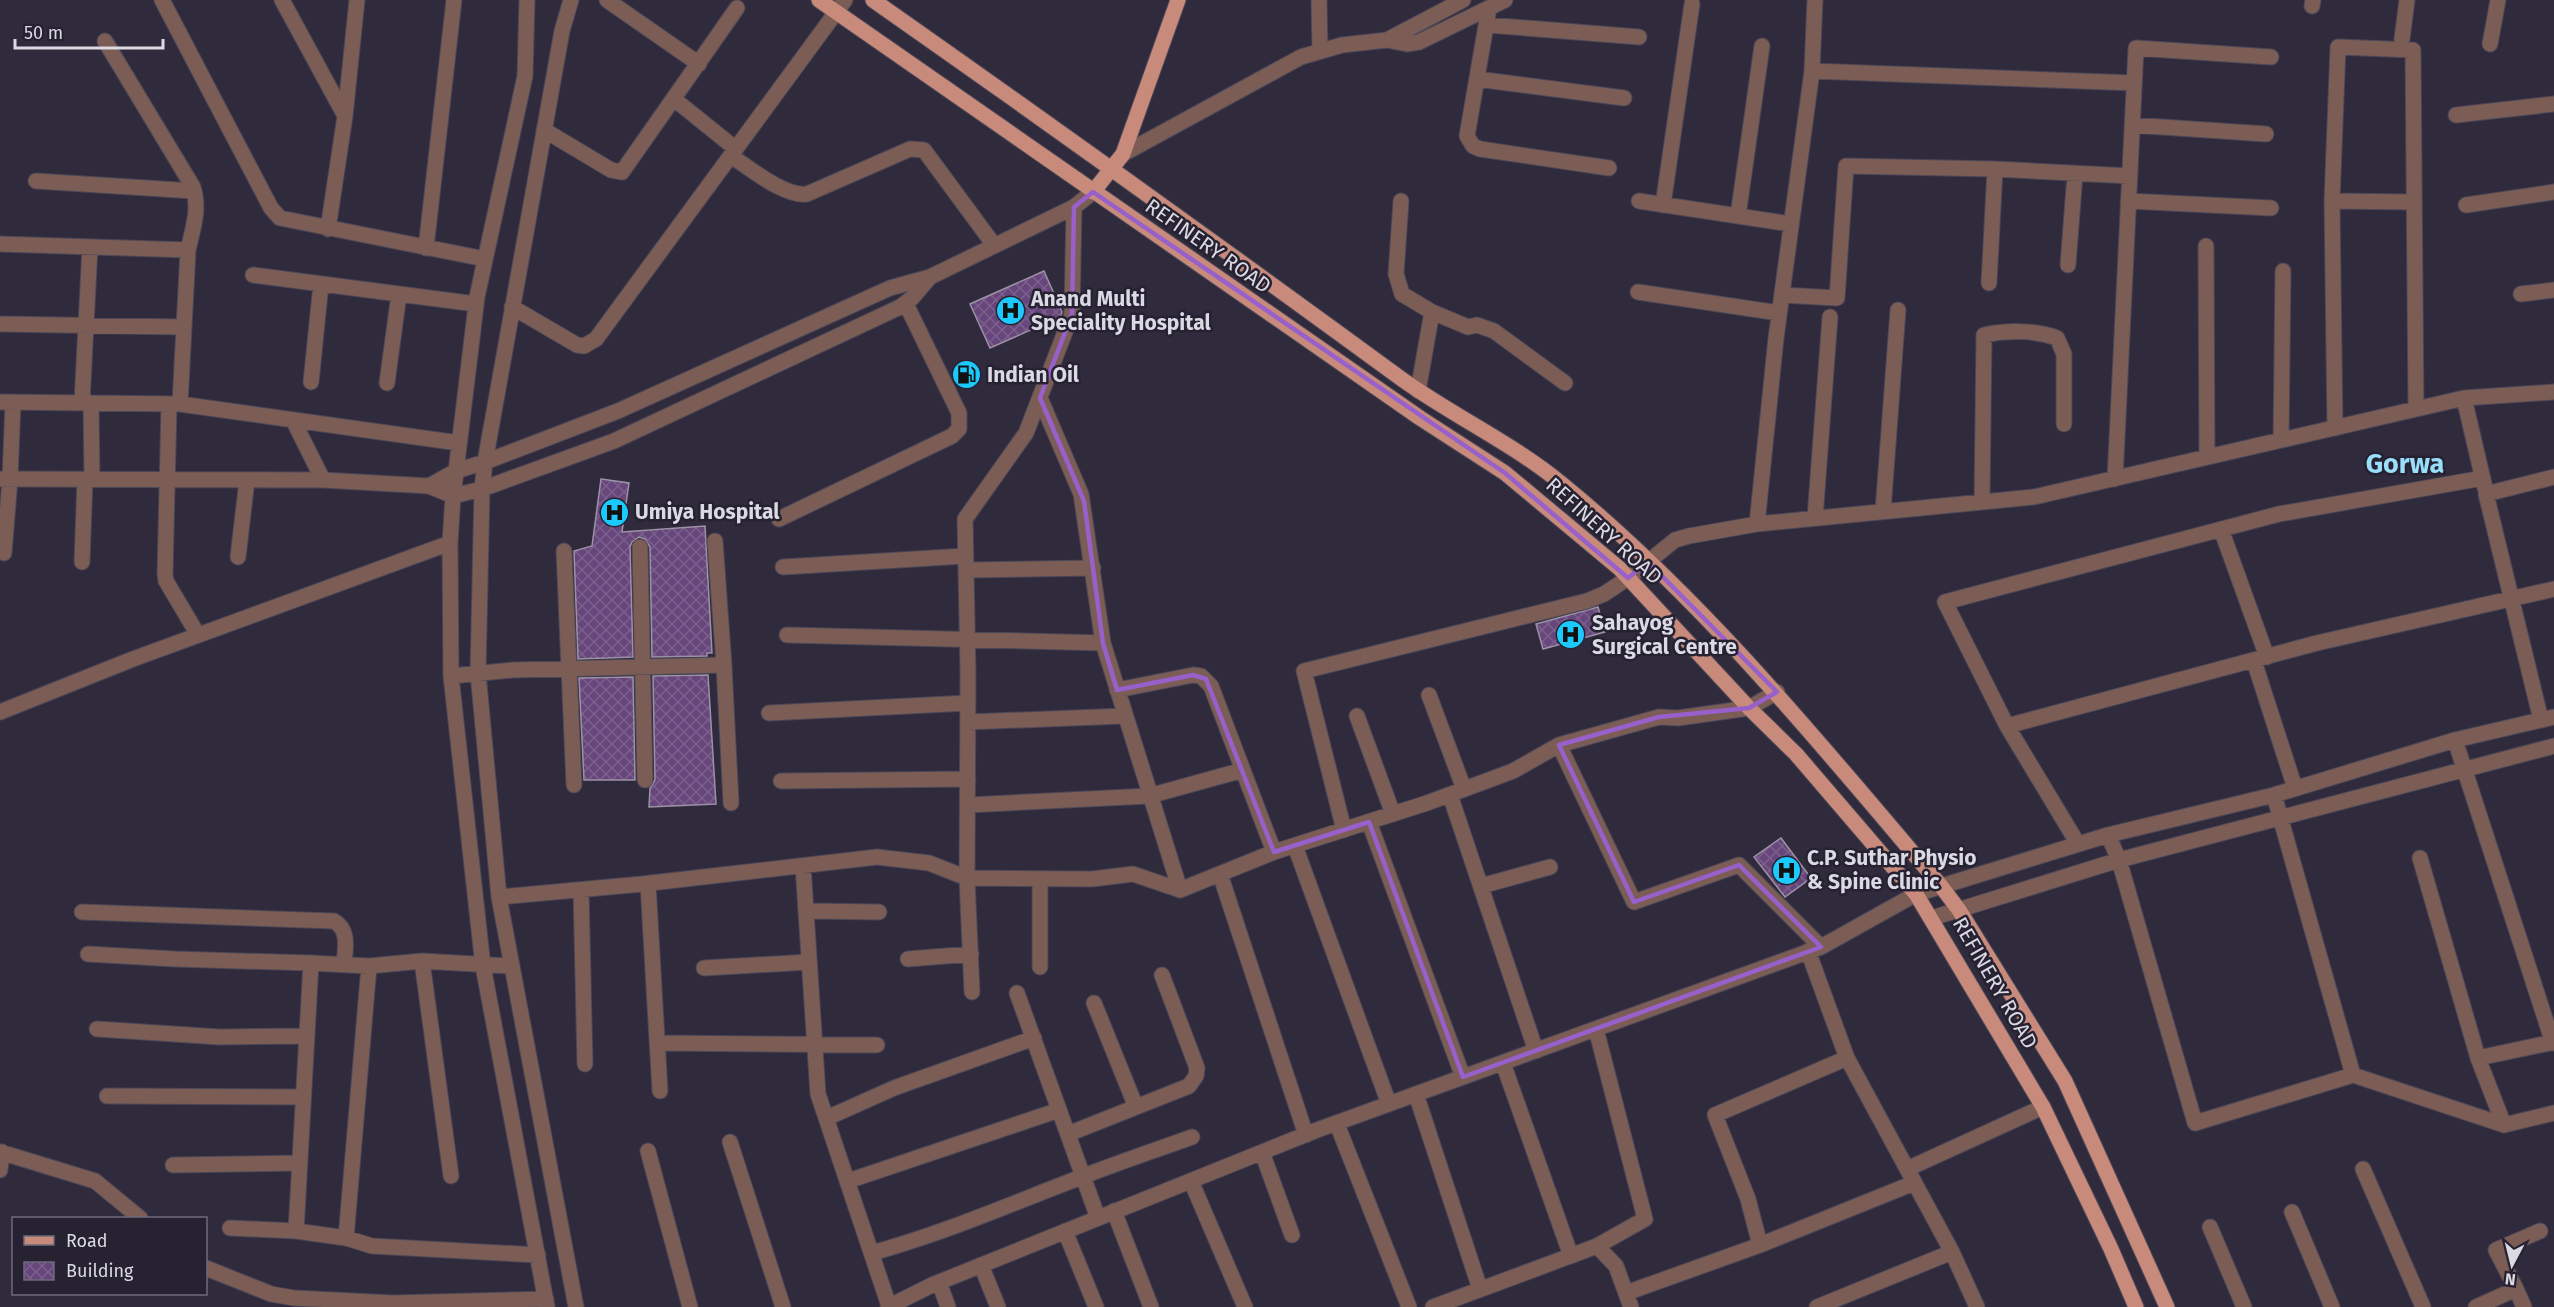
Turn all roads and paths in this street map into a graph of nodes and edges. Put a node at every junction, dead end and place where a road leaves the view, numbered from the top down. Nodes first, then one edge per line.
1 (162, 0) edge
2 (282, 0) edge
3 (357, 0) edge
4 (454, 0) edge
5 (527, 0) edge
6 (572, 0) edge
7 (608, 0) edge
8 (819, 0) edge
9 (873, 0) edge
10 (1319, 0) edge
11 (1463, 0) edge
12 (1505, 0) edge
13 (1815, 0) edge
14 (2407, 0) edge
15 (2498, 0) edge
16 (1175, 2) edge
17 (1692, 4) dead end
18 (840, 6) edge
19 (737, 8) dead end
20 (1490, 8) junction
21 (1488, 25) junction
22 (1639, 37) dead end
23 (2402, 39) dead end
24 (1387, 40) junction
25 (105, 41) dead end
26 (2490, 44) dead end
27 (1762, 46) dead end
28 (1320, 51) junction
29 (2271, 57) dead end
30 (699, 63) junction
31 (1812, 71) junction
32 (1477, 79) junction
33 (2134, 83) junction
34 (1624, 98) dead end
35 (674, 99) junction
36 (2554, 104) edge
37 (2456, 115) dead end
38 (345, 116) junction
39 (2132, 125) junction
40 (544, 130) junction
41 (2266, 134) dead end
42 (734, 152) junction
43 (1123, 153) junction
44 (1112, 168) junction
45 (1609, 168) dead end
46 (1995, 169) junction
47 (2075, 174) junction
48 (2130, 176) junction
49 (36, 181) dead end
50 (194, 190) junction
51 (1093, 192) junction
52 (2554, 192) edge
53 (1401, 201) dead end
54 (1639, 201) dead end
55 (2128, 201) junction
56 (2332, 201) junction
57 (2413, 202) junction
58 (1664, 205) junction
59 (2466, 205) dead end
60 (1074, 207) junction
61 (2271, 208) dead end
62 (1737, 216) junction
63 (1791, 224) junction
64 (328, 229) junction
65 (0, 244) edge
66 (994, 245) junction
67 (2206, 246) dead end
68 (90, 247) junction
69 (426, 248) junction
70 (188, 250) junction
71 (485, 259) junction
72 (2068, 265) dead end
73 (2283, 271) dead end
74 (253, 275) dead end
75 (930, 277) junction
76 (1989, 283) dead end
77 (321, 284) junction
78 (2554, 290) edge
79 (1638, 292) dead end
80 (399, 294) junction
81 (2521, 294) dead end
82 (1782, 295) junction
83 (476, 304) junction
84 (906, 304) junction
85 (512, 307) junction
86 (1898, 310) dead end
87 (1432, 312) junction
88 (1779, 313) junction
89 (1830, 317) dead end
90 (0, 324) edge
91 (86, 326) junction
92 (184, 327) junction
93 (311, 382) dead end
94 (387, 383) dead end
95 (1565, 383) dead end
96 (1418, 391) junction
97 (2554, 392) edge
98 (2464, 398) junction
99 (1040, 399) junction
100 (7, 402) edge
101 (87, 403) junction
102 (174, 404) junction
103 (2416, 409) junction
104 (293, 420) junction
105 (2064, 424) dead end
106 (2335, 428) junction
107 (2282, 440) junction
108 (459, 443) junction
109 (2207, 457) junction
110 (485, 462) junction
111 (456, 471) junction
112 (2554, 477) edge
113 (2483, 478) junction
114 (5, 479) edge
115 (88, 479) junction
116 (166, 479) junction
117 (2115, 479) junction
118 (247, 480) junction
119 (323, 480) junction
120 (429, 486) junction
121 (482, 489) junction
122 (2487, 494) junction
123 (453, 496) junction
124 (1982, 502) junction
125 (1883, 511) junction
126 (1815, 518) junction
127 (779, 519) dead end
128 (1757, 524) junction
129 (2221, 529) junction
130 (715, 541) dead end
131 (450, 543) junction
132 (640, 547) dead end
133 (564, 551) dead end
134 (4, 553) dead end
135 (238, 557) dead end
136 (82, 562) dead end
137 (1648, 562) junction
138 (966, 563) junction
139 (783, 567) dead end
140 (1093, 567) junction
141 (1628, 578) junction
142 (2554, 589) edge
143 (2511, 600) junction
144 (198, 635) junction
145 (787, 635) dead end
146 (967, 638) junction
147 (1103, 643) junction
148 (2260, 659) junction
149 (724, 665) junction
150 (644, 666) junction
151 (568, 668) junction
152 (478, 673) junction
153 (451, 676) junction
154 (1117, 690) junction
155 (1777, 692) junction
156 (1429, 695) dead end
157 (968, 703) junction
158 (1749, 708) junction
159 (0, 711) edge
160 (770, 714) dead end
161 (1124, 716) junction
162 (1357, 716) dead end
163 (2548, 718) edge
164 (968, 722) junction
165 (2007, 726) junction
166 (2455, 740) junction
167 (1559, 745) junction
168 (2554, 746) edge
169 (2465, 769) junction
170 (1244, 770) junction
171 (968, 779) junction
172 (645, 780) dead end
173 (781, 781) dead end
174 (574, 785) dead end
175 (2295, 788) junction
176 (1457, 792) junction
177 (2274, 795) junction
178 (1149, 796) junction
179 (730, 803) dead end
180 (968, 805) junction
181 (1393, 814) junction
182 (2281, 819) junction
183 (1369, 822) junction
184 (1344, 830) junction
185 (2108, 835) junction
186 (2079, 844) junction
187 (1295, 846) junction
188 (1274, 852) junction
189 (2420, 858) dead end
190 (2119, 860) junction
191 (803, 866) junction
192 (1550, 867) dead end
193 (1220, 874) junction
194 (967, 878) junction
195 (1040, 879) junction
196 (648, 884) junction
197 (1481, 886) junction
198 (1941, 886) junction
199 (580, 890) junction
200 (1180, 890) junction
201 (1916, 894) junction
202 (499, 897) junction
203 (1959, 910) junction
204 (806, 911) junction
205 (82, 912) dead end
206 (879, 912) dead end
207 (1932, 918) junction
208 (1815, 949) junction
209 (88, 954) dead end
210 (970, 954) junction
211 (908, 959) dead end
212 (422, 961) junction
213 (809, 962) junction
214 (311, 963) junction
215 (344, 965) junction
216 (369, 966) junction
217 (483, 966) junction
218 (512, 966) junction
219 (1040, 967) dead end
220 (704, 968) dead end
221 (1161, 975) dead end
222 (972, 992) dead end
223 (1017, 993) dead end
224 (1094, 1003) dead end
225 (97, 1029) dead end
226 (1596, 1029) junction
227 (307, 1036) junction
228 (1034, 1038) junction
229 (657, 1043) junction
230 (2554, 1043) edge
231 (877, 1044) dead end
232 (815, 1045) junction
233 (1536, 1051) junction
234 (1847, 1058) junction
235 (2478, 1058) junction
236 (1503, 1063) junction
237 (585, 1064) dead end
238 (2353, 1075) junction
239 (1463, 1077) junction
240 (660, 1091) dead end
241 (1416, 1094) junction
242 (107, 1096) dead end
243 (303, 1097) junction
244 (1389, 1104) junction
245 (1137, 1107) junction
246 (2043, 1107) junction
247 (1059, 1110) junction
248 (2554, 1113) edge
249 (826, 1118) junction
250 (1337, 1124) junction
251 (2504, 1125) junction
252 (1068, 1134) junction
253 (1306, 1135) junction
254 (1192, 1137) dead end
255 (730, 1142) dead end
256 (648, 1151) dead end
257 (1, 1152) edge
258 (1262, 1152) junction
259 (300, 1163) junction
260 (173, 1165) dead end
261 (2363, 1169) dead end
262 (0, 1170) edge
263 (451, 1176) dead end
264 (1083, 1176) junction
265 (1910, 1176) junction
266 (848, 1181) junction
267 (1191, 1181) junction
268 (555, 1197) junction
269 (528, 1201) junction
270 (1114, 1211) junction
271 (2292, 1212) dead end
272 (139, 1217) edge
273 (1098, 1218) junction
274 (2210, 1227) dead end
275 (230, 1228) dead end
276 (296, 1231) junction
277 (1065, 1231) junction
278 (2540, 1231) dead end
279 (1292, 1235) dead end
280 (346, 1238) junction
281 (1760, 1245) junction
282 (1597, 1246) junction
283 (1952, 1252) junction
284 (872, 1253) junction
285 (538, 1255) junction
286 (1571, 1256) junction
287 (981, 1265) junction
288 (207, 1268) edge
289 (939, 1282) junction
290 (1480, 1289) junction
291 (2516, 1289) junction
292 (294, 1298) junction
293 (1628, 1300) edge
294 (547, 1303) edge
295 (276, 1307) edge
296 (576, 1307) edge
297 (690, 1307) edge
298 (783, 1307) edge
299 (889, 1307) edge
300 (948, 1307) edge
301 (998, 1307) edge
302 (1096, 1307) edge
303 (1151, 1307) edge
304 (1245, 1307) edge
305 (1409, 1307) edge
306 (1433, 1307) edge
307 (1817, 1307) edge
308 (1977, 1307) edge
309 (2136, 1307) edge
310 (2167, 1307) edge
311 (2244, 1307) edge
312 (2332, 1307) edge
313 (2423, 1307) edge
314 (2476, 1307) edge
315 (2524, 1307) edge

1 - 64 street
2 - 38 street
3 - 38 street
4 - 69 street
5 - 71 street
6 - 40 street
7 - 30 street
8 - 18 main road, REFINERY ROAD
9 - 44 main road, REFINERY ROAD
10 - 28 street
11 - 24 street
12 - 20 street
13 - 31 street
14 - 23 street
15 - 26 street
16 - 43 main road
17 - 58 street
18 - 42 street
18 - 51 main road, REFINERY ROAD
19 - 30 street
20 - 21 street
20 - 24 street
21 - 22 street
21 - 32 street
24 - 28 street
25 - 50 street
27 - 62 street
28 - 43 street
29 - 33 street
30 - 35 street
31 - 33 street
31 - 63 street
32 - 34 street
32 - 45 street
33 - 39 street
35 - 40 street
35 - 42 street
36 - 37 street
38 - 64 street
39 - 41 street
39 - 48 street
40 - 85 street
42 - 66 street
42 - 85 street
43 - 44 main road
44 - 51 main road
44 - 96 main road, REFINERY ROAD
46 - 47 street
46 - 76 street
46 - 82 street
47 - 48 street
47 - 72 street
48 - 55 street
49 - 50 street
50 - 70 street
51 - 60 street
51 - 141 main road, REFINERY ROAD
52 - 59 street
53 - 87 street
54 - 58 street
55 - 61 street
55 - 117 street
56 - 57 street
56 - 57 street
56 - 106 street
57 - 103 street
58 - 62 street
60 - 66 street
60 - 99 street
62 - 63 street
63 - 82 street
64 - 69 street
65 - 68 street
66 - 75 street
67 - 109 street
68 - 70 street
68 - 91 street
69 - 71 street
70 - 92 street
71 - 83 street
73 - 107 street
74 - 77 street
75 - 84 street
75 - 110 street
77 - 80 street
77 - 93 street
78 - 81 street
79 - 88 street
80 - 83 street
80 - 94 street
82 - 88 street
83 - 108 street
84 - 121 street
84 - 127 street
85 - 110 street
86 - 125 street
87 - 95 street
87 - 96 street
88 - 128 street
89 - 126 street
90 - 91 street
91 - 92 street
91 - 101 street
92 - 102 street
96 - 137 main road, REFINERY ROAD
97 - 98 street
98 - 103 street
98 - 113 street
99 - 138 street
99 - 140 street
100 - 101 street
100 - 114 street
101 - 102 street
101 - 115 street
102 - 104 street
102 - 116 street
103 - 106 street
104 - 108 street
104 - 119 street
105 - 124 street
106 - 107 street
107 - 109 street
108 - 111 street
109 - 117 street
110 - 111 street
110 - 121 street
111 - 120 street
111 - 123 street
112 - 122 street
113 - 122 street
113 - 129 street
114 - 115 street
114 - 134 street
115 - 116 street
115 - 136 street
116 - 118 street
116 - 144 street
117 - 124 street
118 - 119 street
118 - 135 street
119 - 120 street
120 - 123 street
121 - 123 street
121 - 152 street
122 - 143 street
123 - 131 street
124 - 125 street
125 - 126 street
126 - 128 street
128 - 137 street
129 - 148 street
129 - 165 street
130 - 149 street
131 - 144 street
131 - 153 street
132 - 150 street
133 - 151 street
137 - 141 street
137 - 155 main road, REFINERY ROAD
138 - 139 street
138 - 140 street
138 - 146 street
140 - 147 street
141 - 158 main road, REFINERY ROAD
141 - 184 street
142 - 143 street
143 - 148 street
143 - 163 street
144 - 159 street
145 - 146 street
146 - 147 street
146 - 157 street
147 - 154 street
148 - 165 street
148 - 175 street
149 - 150 street
149 - 179 street
150 - 151 street
150 - 172 street
151 - 152 street
151 - 174 street
152 - 153 street
152 - 202 street
153 - 217 street
154 - 161 street
154 - 170 street
155 - 158 street
155 - 198 main road, REFINERY ROAD
156 - 176 street
157 - 160 street
157 - 164 street
158 - 167 street
158 - 201 main road, REFINERY ROAD
161 - 164 street
161 - 178 street
162 - 181 street
163 - 166 street
164 - 171 street
165 - 186 street
166 - 169 street
166 - 175 street
167 - 176 street
167 - 208 street
168 - 169 street
169 - 182 street
169 - 230 street
170 - 178 street
170 - 188 street
171 - 173 street
171 - 180 street
175 - 177 street
176 - 181 street
176 - 197 street
177 - 182 street
177 - 185 street
178 - 180 street
178 - 200 street
180 - 194 street
181 - 183 street
182 - 190 street
182 - 238 street
183 - 184 street
183 - 239 street
184 - 187 street
185 - 186 street
185 - 190 street
186 - 198 street
187 - 188 street
187 - 244 street
188 - 193 street
189 - 235 street
190 - 203 street
190 - 238 street
191 - 194 street
191 - 196 street
191 - 204 street
192 - 197 street
193 - 200 street
193 - 253 street
194 - 195 street
194 - 210 street
195 - 200 street
195 - 219 street
196 - 199 street
196 - 229 street
197 - 233 street
198 - 201 street
198 - 203 main road, REFINERY ROAD
199 - 202 street
199 - 237 street
201 - 207 main road, REFINERY ROAD
201 - 208 street
202 - 218 street
203 - 207 street
203 - 310 main road, REFINERY ROAD
204 - 206 street
204 - 213 street
205 - 215 street
207 - 246 main road, REFINERY ROAD
208 - 226 street
208 - 234 street
209 - 214 street
210 - 211 street
210 - 222 street
212 - 216 street
212 - 217 street
212 - 263 street
213 - 220 street
213 - 232 street
214 - 215 street
214 - 227 street
215 - 216 street
216 - 280 street
217 - 218 street
217 - 269 street
218 - 268 street
221 - 245 street
223 - 228 street
224 - 245 street
225 - 227 street
226 - 233 street
226 - 282 street
227 - 243 street
228 - 247 street
228 - 249 street
229 - 232 street
229 - 240 street
230 - 235 street
231 - 232 street
232 - 249 street
233 - 236 street
234 - 265 street
234 - 281 street
235 - 251 street
236 - 239 street
236 - 286 street
238 - 251 street
239 - 241 street
241 - 244 street
241 - 290 street
242 - 243 street
243 - 259 street
244 - 250 street
245 - 252 street
246 - 265 street
246 - 309 main road, REFINERY ROAD
247 - 252 street
247 - 266 street
248 - 251 street
249 - 266 street
250 - 253 street
250 - 305 street
252 - 264 street
253 - 258 street
254 - 264 street
255 - 298 street
256 - 297 street
257 - 262 street
257 - 272 street
258 - 267 street
258 - 279 street
259 - 260 street
259 - 276 street
261 - 313 street
264 - 273 street
264 - 284 street
265 - 281 street
265 - 283 street
266 - 284 street
267 - 270 street
267 - 304 street
268 - 269 street
268 - 296 street
269 - 285 street
270 - 273 street
270 - 303 street
271 - 312 street
273 - 277 street
274 - 311 street
275 - 276 street
276 - 280 street
277 - 287 street
277 - 302 street
278 - 291 street
280 - 285 street
281 - 293 street
282 - 286 street
282 - 293 street
283 - 307 street
283 - 308 street
284 - 299 street
285 - 294 street
286 - 290 street
287 - 289 street
287 - 301 street
288 - 292 street
289 - 299 street
289 - 300 street
290 - 306 street
291 - 314 street
291 - 315 street
292 - 294 street
292 - 295 street

